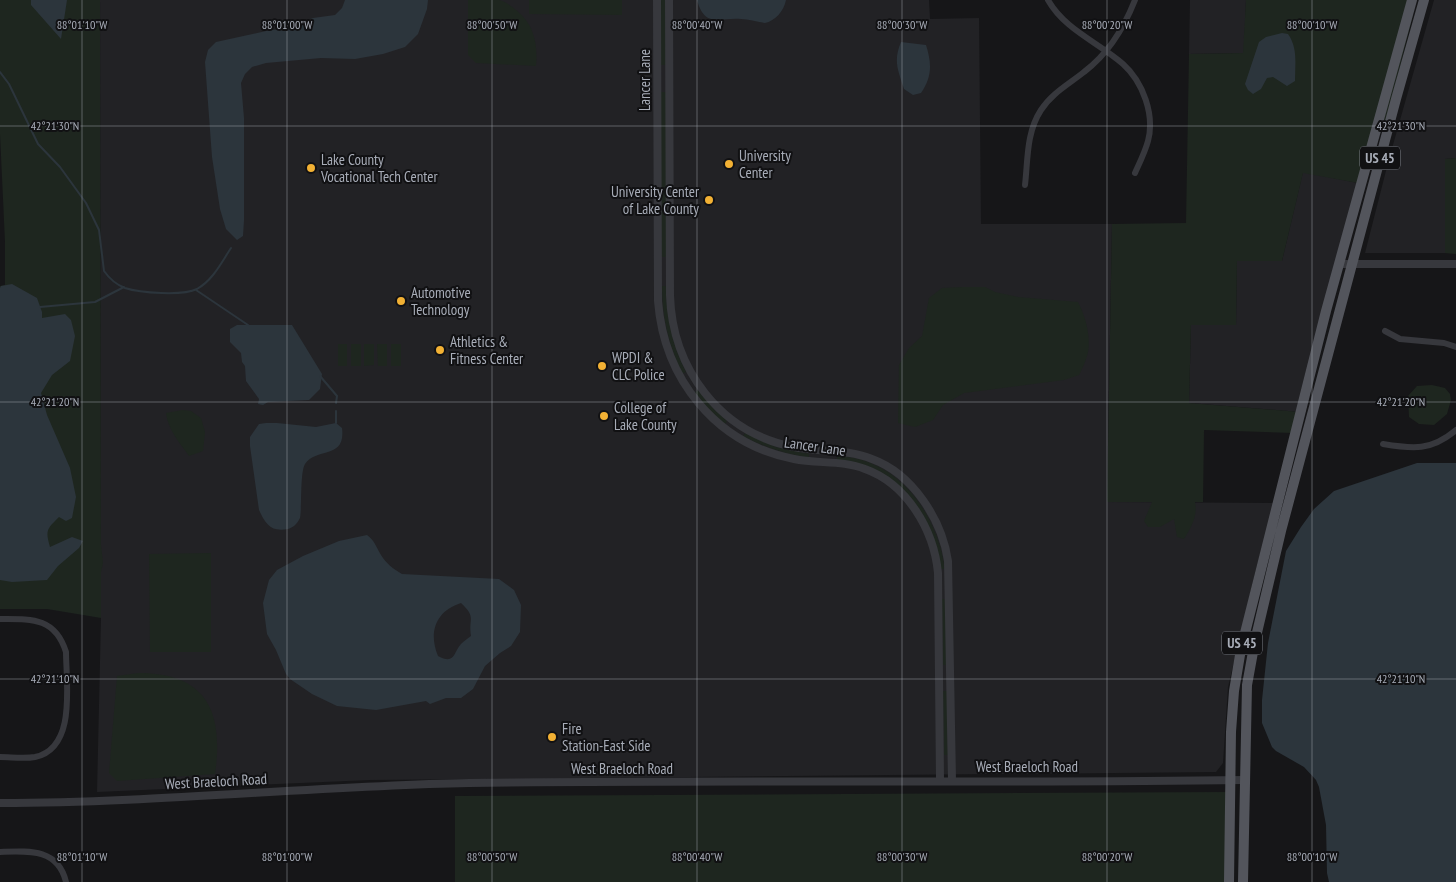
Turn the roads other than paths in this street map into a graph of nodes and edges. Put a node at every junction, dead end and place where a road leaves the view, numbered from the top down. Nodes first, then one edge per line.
1 (657, 0) edge
2 (669, 0) edge
3 (1048, 0) edge
4 (1134, 0) edge
5 (1412, 0) edge
6 (1424, 0) edge
7 (1105, 52) junction
8 (1134, 173) dead end
9 (1025, 185) dead end
10 (1340, 264) junction
11 (1352, 264) junction
12 (1456, 264) edge
13 (1385, 331) dead end
14 (1456, 347) edge
15 (1456, 430) edge
16 (1383, 444) dead end
17 (0, 618) edge
18 (0, 757) edge
19 (940, 780) junction
20 (952, 780) junction
21 (1230, 780) junction
22 (1244, 780) junction
23 (0, 803) edge
24 (0, 852) edge
25 (66, 882) edge
26 (1229, 882) edge
27 (1243, 882) edge

1 - 19 street, Lancer Lane
2 - 20 street, Lancer Lane
3 - 7 street
4 - 7 street
5 - 10 main road, US 45
6 - 11 main road, US 45
7 - 8 street
7 - 9 street
10 - 11 street
10 - 21 main road, US 45
11 - 12 street
11 - 22 main road, US 45
13 - 14 street
15 - 16 street
17 - 18 street
19 - 20 street, West Braeloch Road
19 - 23 street, West Braeloch Road
20 - 21 street, West Braeloch Road
21 - 22 street, West Braeloch Road
21 - 26 main road, US 45
22 - 27 main road, US 45
24 - 25 street

